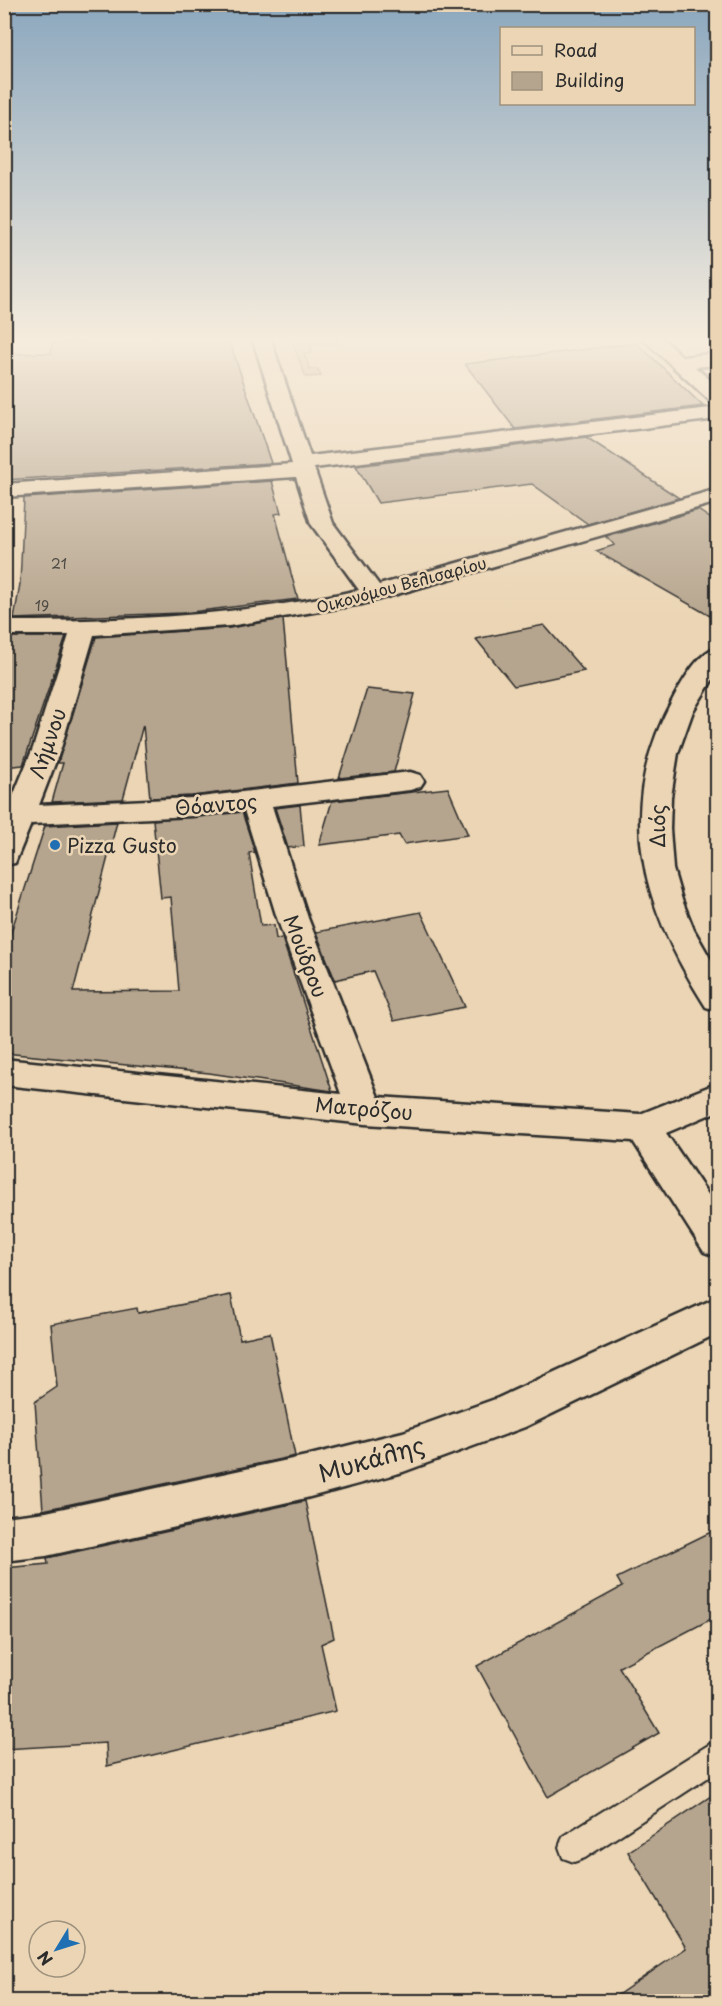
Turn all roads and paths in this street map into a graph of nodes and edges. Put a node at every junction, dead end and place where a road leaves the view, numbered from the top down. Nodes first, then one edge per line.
1 (291, 431) edge
2 (579, 431) edge
3 (303, 466) junction
4 (717, 495) edge
5 (6, 497) edge
6 (374, 594) junction
7 (4, 628) edge
8 (84, 628) junction
9 (717, 654) edge
10 (35, 778) junction
11 (4, 780) edge
12 (410, 781) dead end
13 (256, 800) junction
14 (21, 815) junction
15 (4, 856) edge
16 (717, 999) edge
17 (4, 1072) edge
18 (717, 1096) edge
19 (365, 1110) junction
20 (643, 1128) junction
21 (717, 1241) edge
22 (717, 1314) edge
23 (4, 1539) edge
24 (717, 1753) edge
25 (574, 1847) dead end

1 - 3 street
2 - 3 street
3 - 5 street
3 - 6 street
4 - 6 street, Οικονόμου Βελισαρίου
6 - 8 street, Οικονόμου Βελισαρίου
7 - 8 street, Οικονόμου Βελισαρίου
8 - 10 street, Λήμνου
9 - 16 street, Διός
10 - 11 street
10 - 14 street, Λήμνου
12 - 13 street, Θόαντος
13 - 14 street, Θόαντος
13 - 19 street, Μούδρου
14 - 15 street, Λήμνου
17 - 19 street, Ματρόζου
18 - 20 street, Ματρόζου
19 - 20 street, Ματρόζου
20 - 21 street
22 - 23 street, Μυκάλης
24 - 25 lane

